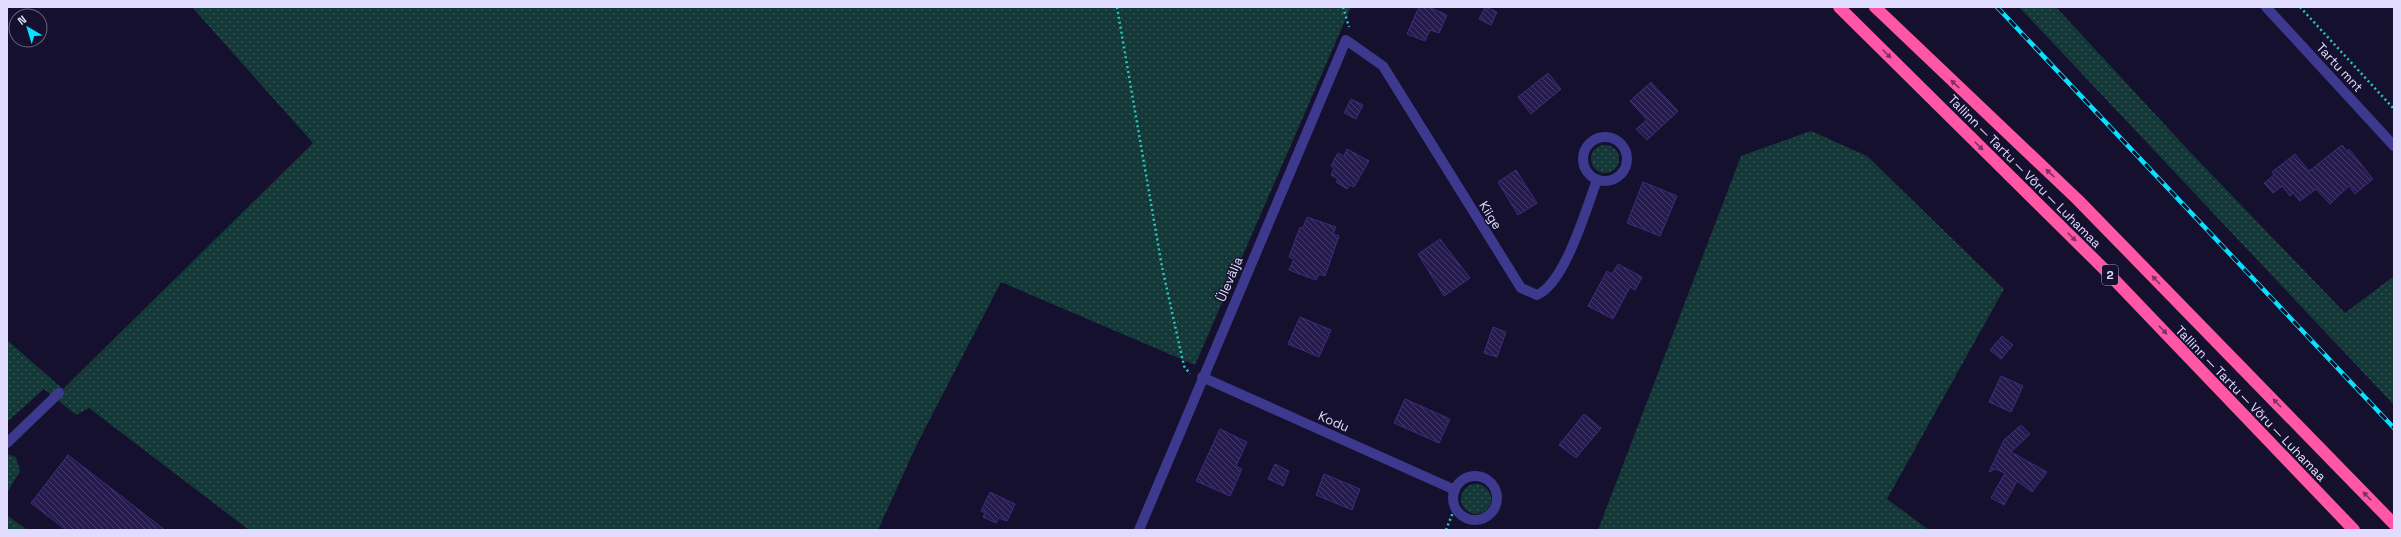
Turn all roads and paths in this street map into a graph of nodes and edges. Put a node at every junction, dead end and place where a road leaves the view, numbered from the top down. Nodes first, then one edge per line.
1 (1117, 7) edge
2 (1343, 7) edge
3 (1839, 7) edge
4 (1875, 7) edge
5 (1884, 7) edge
6 (2266, 7) edge
7 (2300, 7) edge
8 (1889, 22) junction
9 (1346, 40) junction
10 (2394, 109) edge
11 (2394, 146) edge
12 (1598, 180) junction
13 (1200, 380) junction
14 (59, 393) dead end
15 (7, 443) edge
16 (1455, 490) junction
17 (1455, 507) junction
18 (2394, 524) edge
19 (1139, 530) edge
20 (1446, 530) edge
21 (2354, 530) edge

1 - 13 path
2 - 9 path
3 -> 21 highway, Tallinn — Tartu — Võru — Luhamaa / 2
4 - 8 highway, Tallinn — Tartu — Võru — Luhamaa / 2
5 - 8 highway
6 - 11 street, Tartu mnt
7 - 10 path
18 -> 8 highway, Tallinn — Tartu — Võru — Luhamaa / 2
9 - 12 street, Kiige
9 - 13 street, Ülevälja
12 - 12 street
13 - 16 street, Kodu
13 - 19 street, Ülevälja
14 - 15 street
16 - 17 street
16 - 17 street
17 - 20 path

